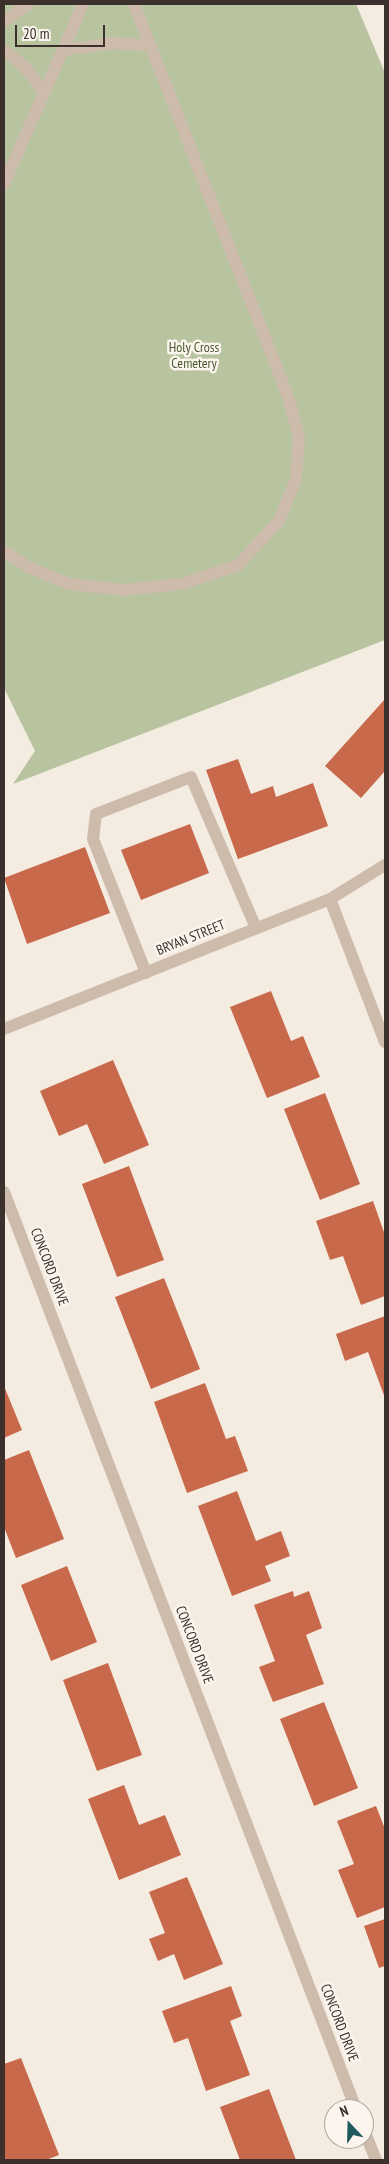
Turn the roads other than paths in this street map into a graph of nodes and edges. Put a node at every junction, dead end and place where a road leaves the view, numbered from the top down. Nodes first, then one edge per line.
1 (28, 4) edge
2 (83, 4) edge
3 (134, 4) edge
4 (4, 21) edge
5 (150, 46) junction
6 (4, 50) edge
7 (63, 50) junction
8 (44, 92) junction
9 (4, 184) edge
10 (4, 551) edge
11 (385, 865) edge
12 (330, 899) junction
13 (256, 928) junction
14 (146, 972) junction
15 (4, 1029) edge
16 (385, 1042) edge
17 (4, 1192) edge
18 (352, 2099) edge

1 - 4 street
2 - 7 street
3 - 5 street
5 - 7 street
5 - 10 street
6 - 8 street
7 - 8 street
8 - 9 street
11 - 12 street, BRYAN STREET
12 - 13 street, BRYAN STREET
12 - 16 street
13 - 14 street, BRYAN STREET
13 - 14 street
14 - 15 street, BRYAN STREET
17 - 18 street, CONCORD DRIVE

